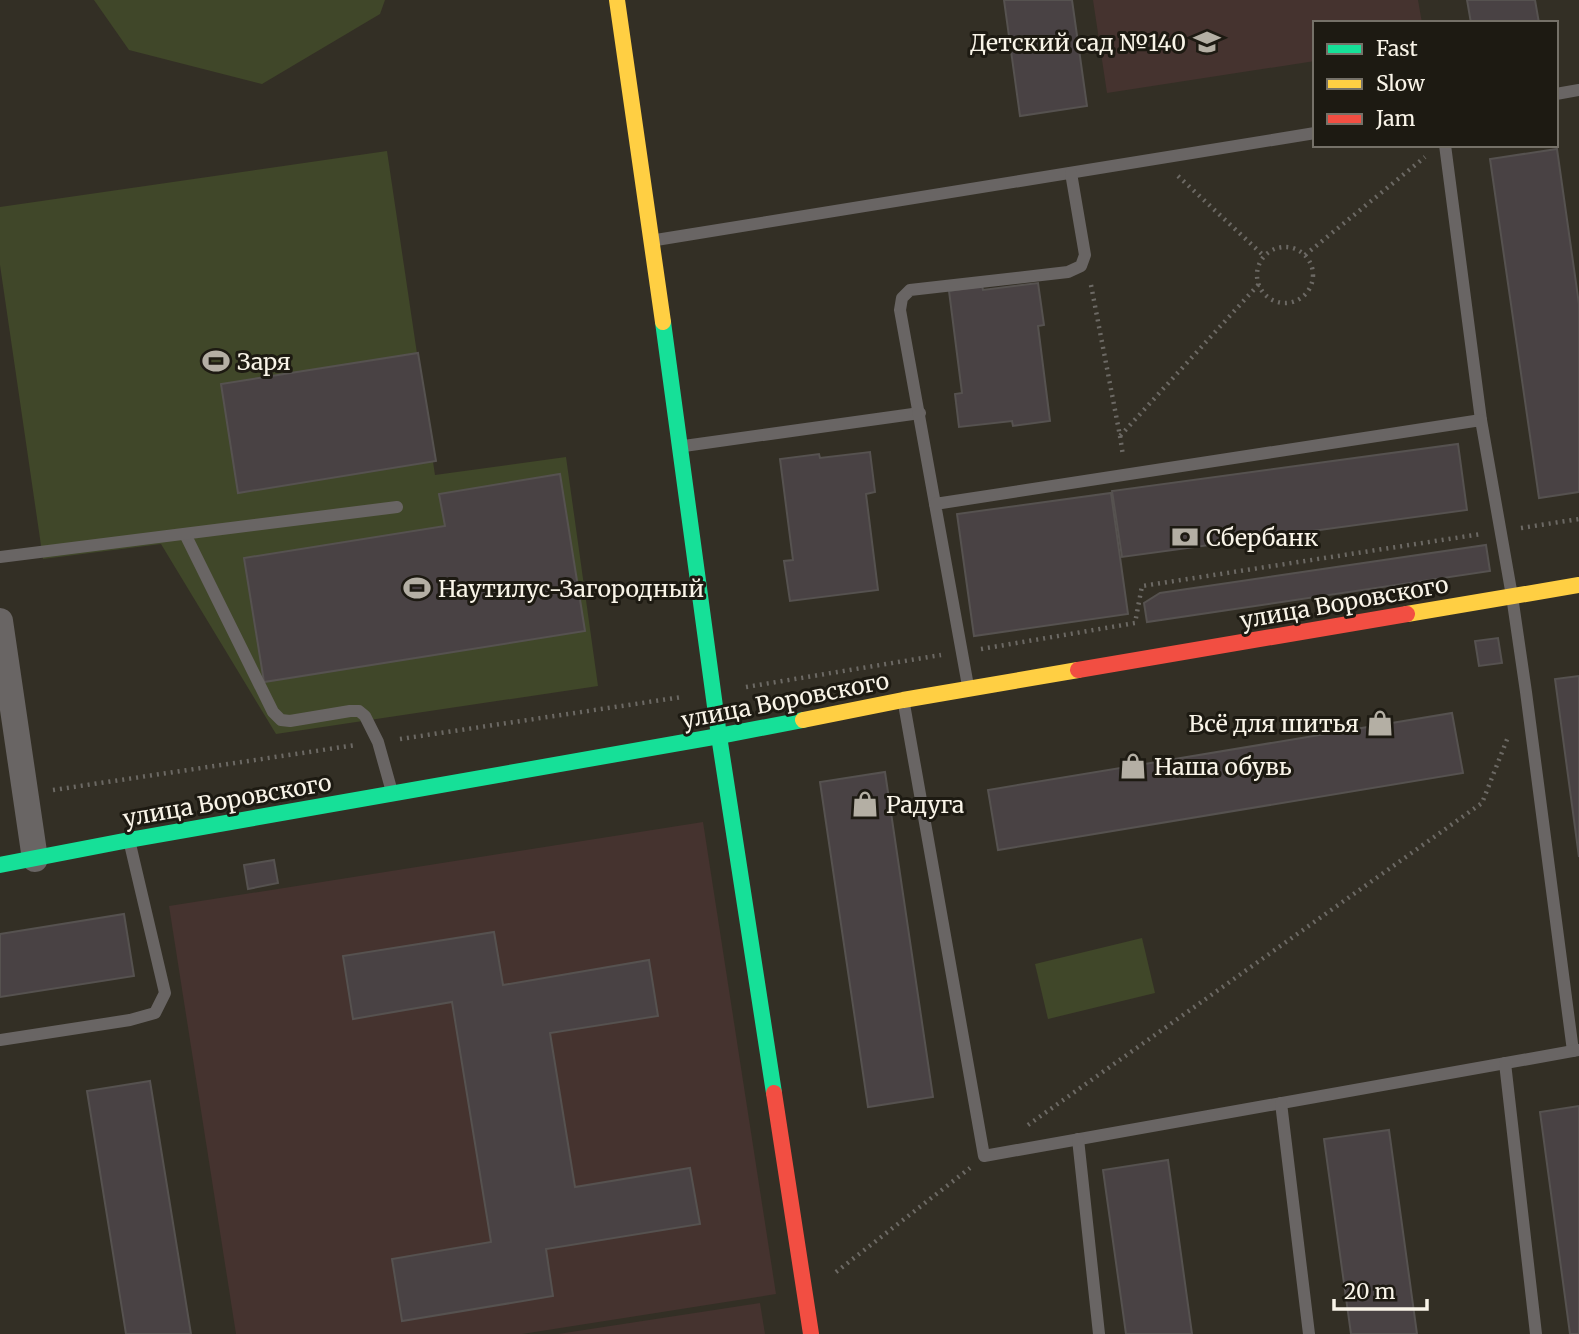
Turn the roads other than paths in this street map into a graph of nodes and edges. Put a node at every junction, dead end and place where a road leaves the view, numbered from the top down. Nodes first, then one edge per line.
1 (617, 0) edge
2 (1579, 90) edge
3 (1558, 94) edge
4 (1313, 133) edge
5 (1445, 147) edge
6 (1071, 173) junction
7 (652, 240) junction
8 (920, 413) junction
9 (1481, 420) junction
10 (680, 446) junction
11 (935, 504) junction
12 (397, 508) dead end
13 (185, 534) junction
14 (0, 557) edge
15 (1579, 585) edge
16 (1512, 596) junction
17 (0, 621) edge
18 (969, 689) junction
19 (903, 700) junction
20 (719, 736) junction
21 (393, 793) junction
22 (129, 840) junction
23 (35, 859) junction
24 (0, 865) edge
25 (0, 1040) edge
26 (1576, 1050) edge
27 (1505, 1063) junction
28 (1281, 1103) junction
29 (1078, 1139) junction
30 (811, 1334) edge
31 (1099, 1334) edge
32 (1309, 1334) edge
33 (1536, 1334) edge

1 - 7 street
2 - 3 lane
4 - 6 lane
5 - 9 lane
6 - 7 lane
6 - 8 lane
7 - 10 street
8 - 10 lane
8 - 11 lane
9 - 11 lane
9 - 16 lane
10 - 20 street
11 - 18 lane
12 - 13 lane
13 - 14 lane
13 - 21 lane
15 - 16 street, улица Воровского
16 - 18 street, улица Воровского
16 - 26 lane
17 - 23 street
18 - 19 street, улица Воровского
19 - 20 street, улица Воровского
19 - 29 lane
20 - 21 street, улица Воровского
20 - 30 street
21 - 22 street, улица Воровского
22 - 23 street, улица Воровского
22 - 25 lane
23 - 24 street, улица Воровского
26 - 27 lane
27 - 28 lane
27 - 33 lane
28 - 29 lane
28 - 32 lane
29 - 31 lane

